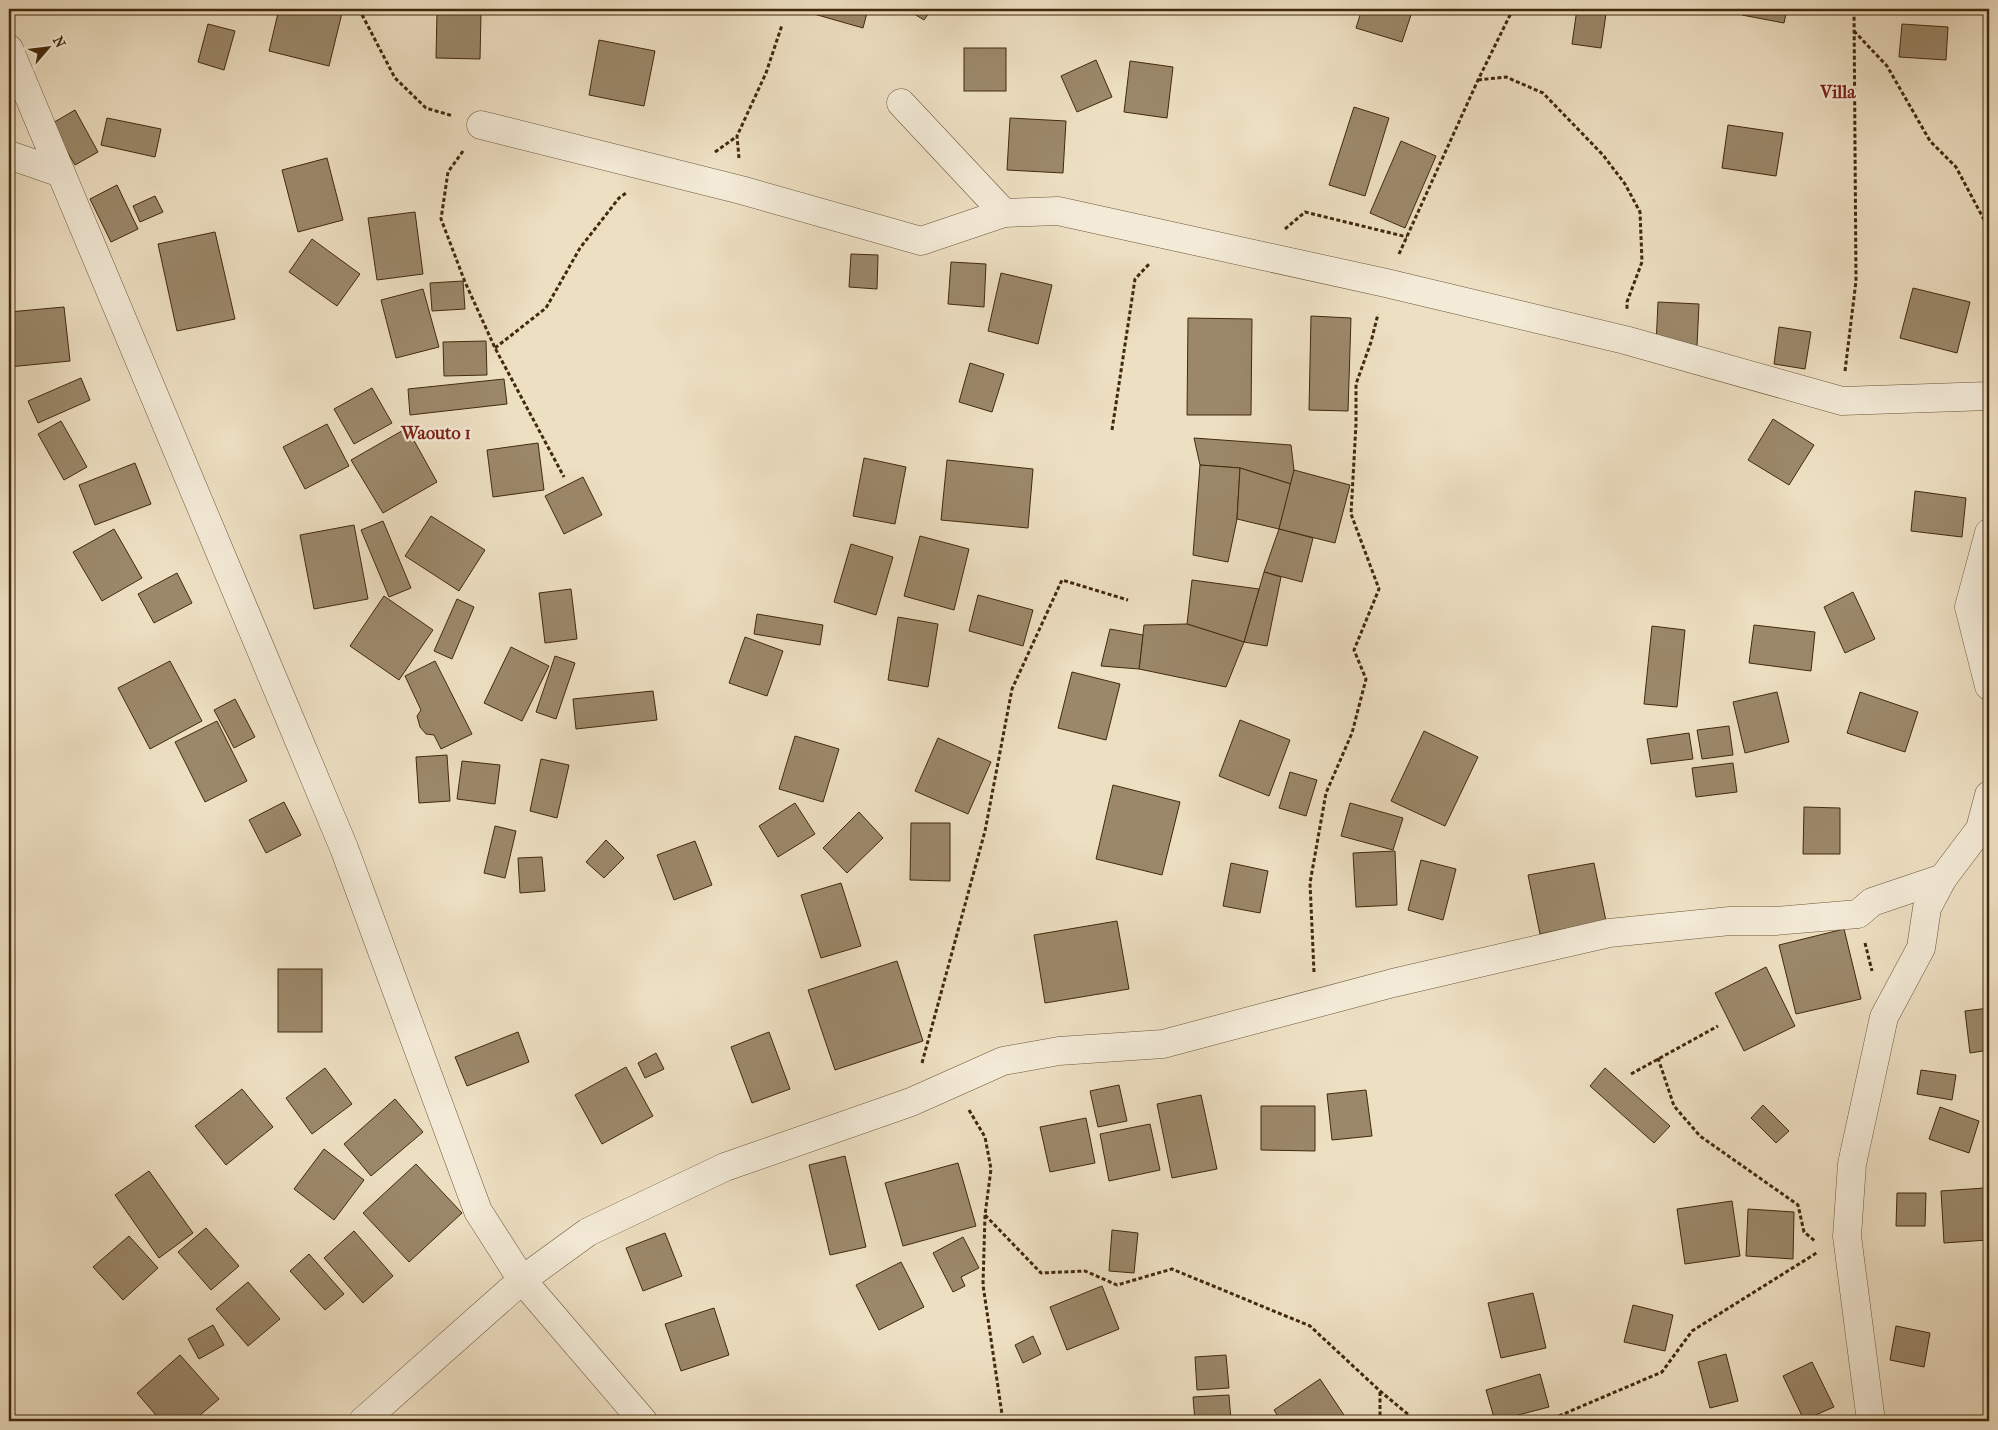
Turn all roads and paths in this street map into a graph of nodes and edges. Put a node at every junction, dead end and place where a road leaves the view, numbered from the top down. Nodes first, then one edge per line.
1 (359, 9) edge
2 (1513, 9) edge
3 (1854, 9) edge
4 (782, 25) dead end
5 (1854, 31) junction
6 (9, 49) edge
7 (1478, 80) junction
8 (901, 103) dead end
9 (481, 125) junction
10 (9, 155) edge
11 (659, 170) junction
12 (61, 172) junction
13 (741, 190) junction
14 (1004, 213) junction
15 (1989, 229) edge
16 (1407, 237) junction
17 (1175, 238) junction
18 (1253, 254) junction
19 (1386, 283) junction
20 (1625, 340) junction
21 (495, 348) junction
22 (1989, 396) edge
23 (1842, 401) junction
24 (1112, 430) dead end
25 (564, 477) dead end
26 (1989, 533) edge
27 (1128, 600) dead end
28 (1989, 686) edge
29 (1989, 795) edge
30 (1943, 878) junction
31 (1858, 914) junction
32 (1316, 1003) junction
33 (1884, 1017) junction
34 (1718, 1026) dead end
35 (1658, 1058) junction
36 (1631, 1074) dead end
37 (953, 1084) junction
38 (911, 1102) junction
39 (985, 1215) junction
40 (1836, 1242) junction
41 (522, 1280) junction
42 (1380, 1391) junction
43 (363, 1421) edge
44 (643, 1421) edge
45 (1003, 1421) edge
46 (1380, 1421) edge
47 (1416, 1421) edge
48 (1547, 1421) edge
49 (1871, 1421) edge

1 - 9 path
2 - 7 path
3 - 5 path
4 - 13 path
5 - 15 path
5 - 23 path
6 - 12 street
7 - 16 path
7 - 20 path
8 - 14 street
9 - 11 street
9 - 21 path
10 - 12 street
11 - 13 street
11 - 21 path
12 - 41 street
13 - 14 street
14 - 17 street
16 - 18 path
16 - 19 path
17 - 18 street
17 - 24 path
18 - 19 street
19 - 20 street
19 - 32 path
20 - 23 street
21 - 25 path
22 - 23 street
26 - 28 street
27 - 38 path
29 - 30 street
30 - 31 street
30 - 33 street
31 - 32 street
31 - 33 path
32 - 37 street
33 - 40 street
34 - 35 path
35 - 36 path
35 - 40 path
37 - 38 street
37 - 39 path
38 - 41 street
39 - 42 path
39 - 45 path
40 - 48 path
40 - 49 street
41 - 43 street
41 - 44 street
42 - 46 path
42 - 47 path

